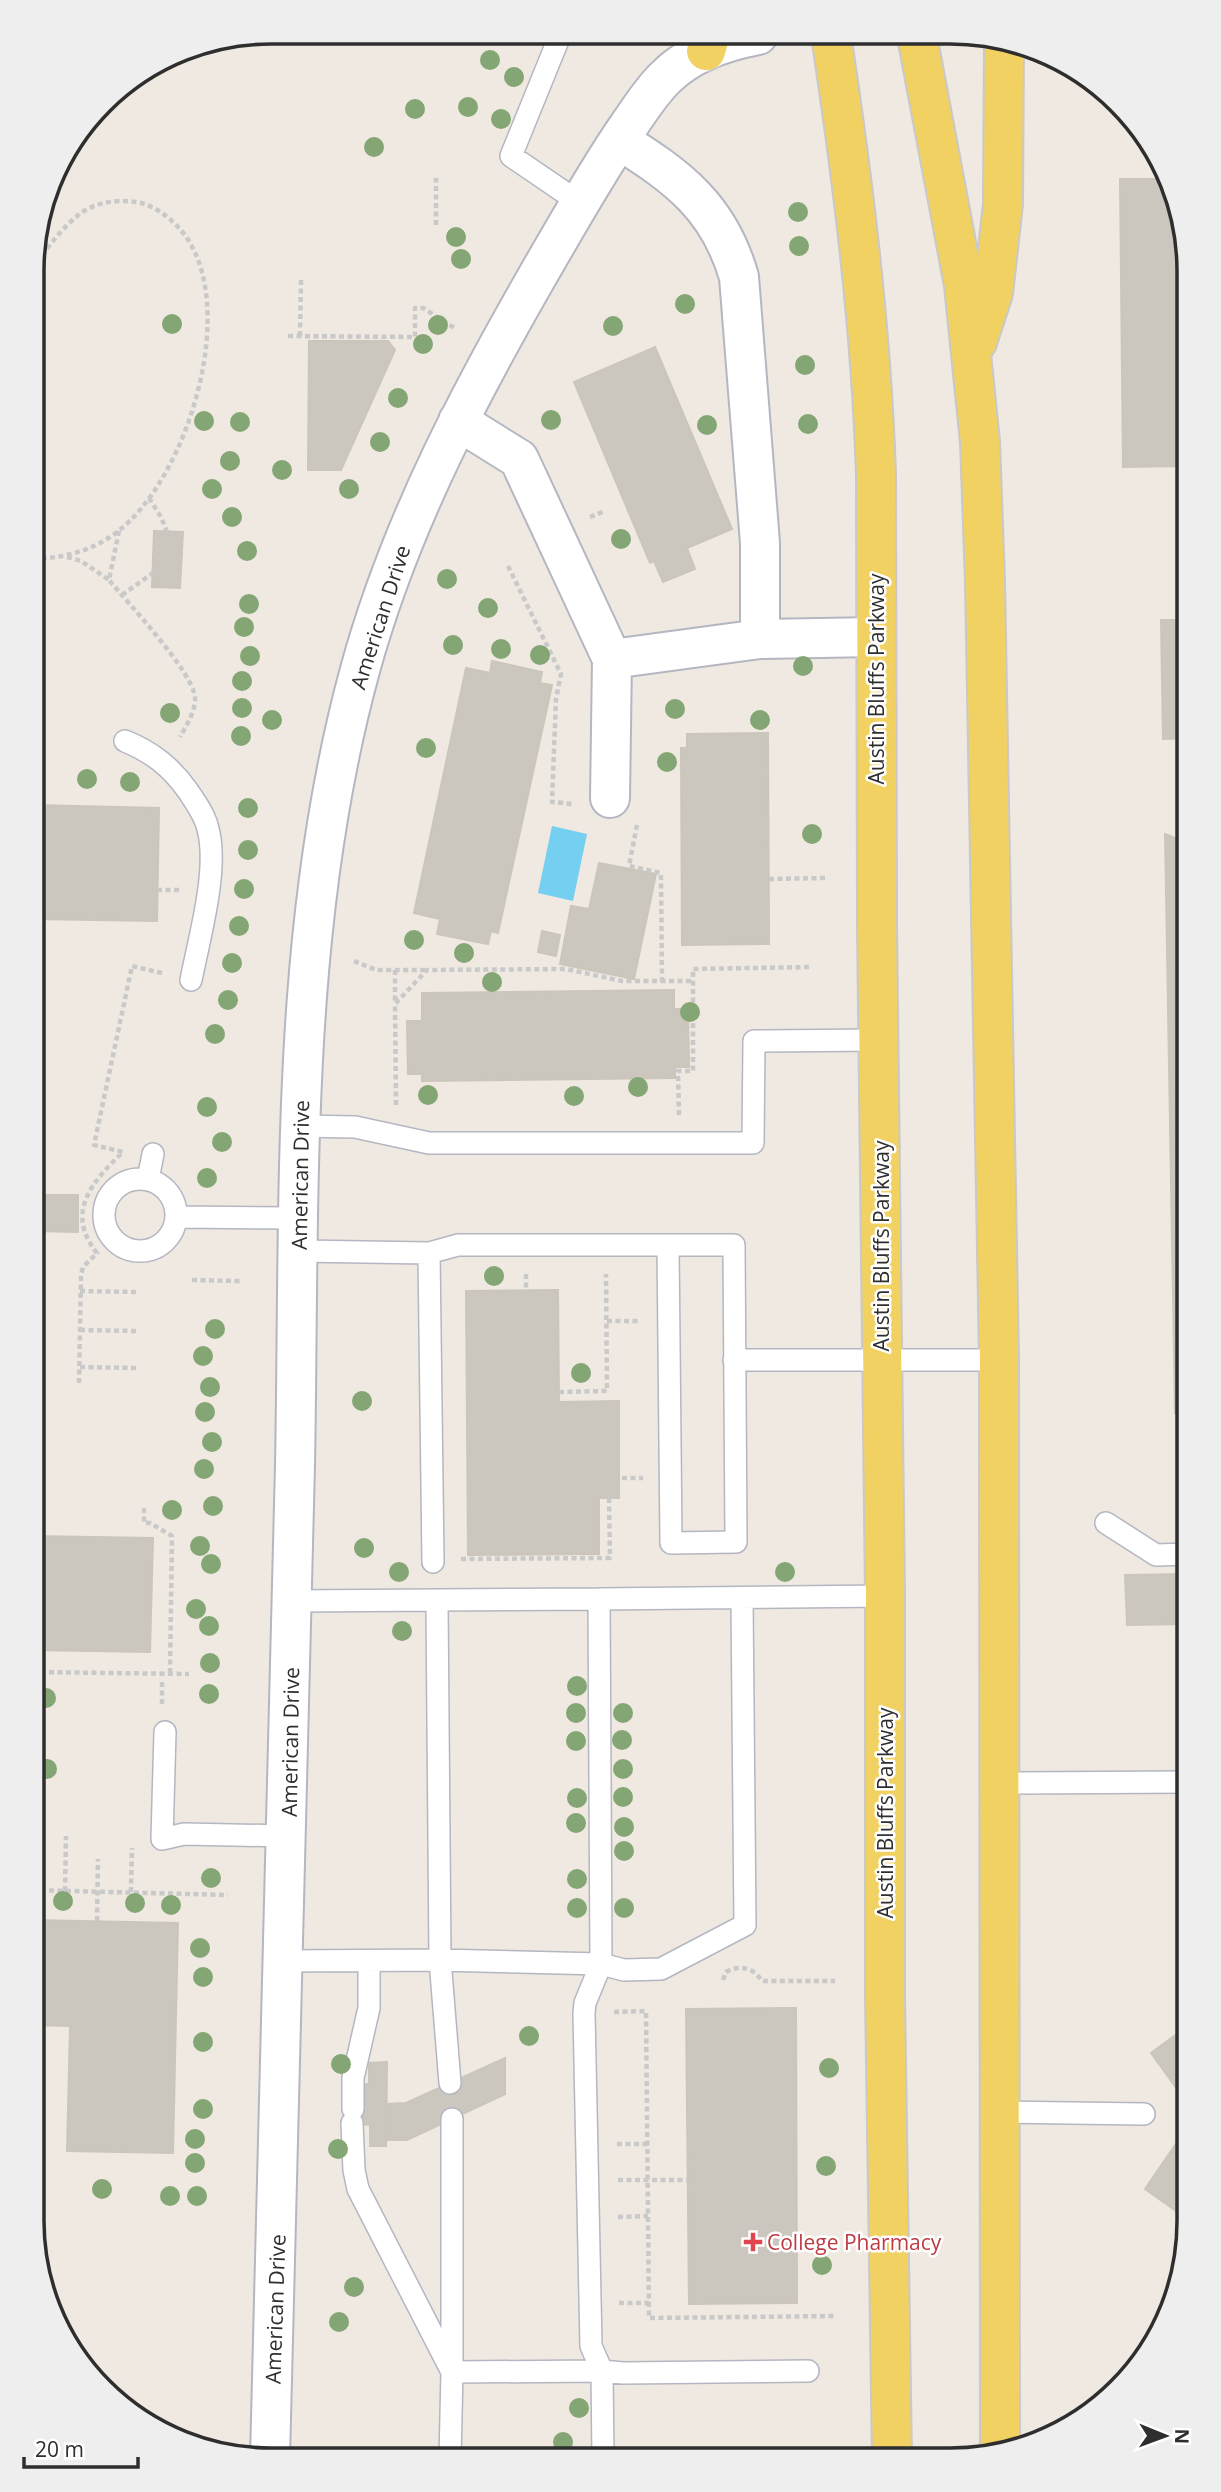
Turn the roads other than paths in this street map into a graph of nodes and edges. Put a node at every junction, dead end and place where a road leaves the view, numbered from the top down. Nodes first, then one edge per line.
1 (557, 44) edge
2 (707, 44) edge
3 (832, 44) edge
4 (919, 44) edge
5 (1004, 51) edge
6 (619, 140) junction
7 (580, 203) junction
8 (972, 358) junction
9 (458, 421) junction
10 (876, 637) junction
11 (760, 639) junction
12 (612, 659) junction
13 (125, 741) dead end
14 (610, 799) dead end
15 (191, 980) dead end
16 (879, 1040) junction
17 (300, 1126) junction
18 (153, 1154) dead end
19 (148, 1179) junction
20 (177, 1217) junction
21 (299, 1234) junction
22 (668, 1245) junction
23 (429, 1253) junction
24 (882, 1359) junction
25 (734, 1360) junction
26 (999, 1360) junction
27 (1106, 1523) dead end
28 (1177, 1554) edge
29 (433, 1562) dead end
30 (885, 1596) junction
31 (599, 1599) junction
32 (742, 1599) junction
33 (292, 1601) junction
34 (437, 1601) junction
35 (165, 1732) dead end
36 (1177, 1782) edge
37 (998, 1783) junction
38 (288, 1836) junction
39 (440, 1960) junction
40 (285, 1961) junction
41 (369, 1961) junction
42 (601, 1964) junction
43 (450, 2083) dead end
44 (999, 2112) junction
45 (1144, 2114) dead end
46 (452, 2119) dead end
47 (602, 2371) junction
48 (808, 2371) dead end
49 (452, 2372) junction
50 (1000, 2443) edge
51 (270, 2448) edge
52 (450, 2448) edge
53 (603, 2448) edge
54 (892, 2448) edge

1 - 7 lane
2 - 6 street, American Drive
3 - 10 main road, Austin Bluffs Parkway
4 - 8 main road
5 - 8 main road
6 - 7 street, American Drive
6 - 11 street
7 - 9 street, American Drive
8 - 26 main road
9 - 12 street
9 - 17 street, American Drive
10 - 11 street
10 - 16 main road, Austin Bluffs Parkway
11 - 12 street
12 - 14 street
13 - 15 lane
16 - 17 lane
16 - 24 main road, Austin Bluffs Parkway
17 - 21 street, American Drive
18 - 19 lane
19 - 20 lane
19 - 20 lane
20 - 21 lane
21 - 23 lane
21 - 33 street, American Drive
22 - 23 lane
22 - 25 lane
22 - 25 lane
23 - 29 lane
24 - 25 lane
24 - 26 lane
24 - 30 main road, Austin Bluffs Parkway
26 - 37 main road
27 - 28 lane
30 - 32 lane
30 - 54 main road, Austin Bluffs Parkway
31 - 32 lane
31 - 34 lane
31 - 42 lane
32 - 42 lane
33 - 34 lane
33 - 38 street, American Drive
34 - 39 lane
35 - 38 lane
36 - 37 lane
37 - 44 main road
38 - 40 street, American Drive
39 - 41 lane
39 - 42 lane
39 - 43 lane
40 - 41 lane
40 - 51 street, American Drive
41 - 49 lane
42 - 47 lane
44 - 45 lane
44 - 50 main road
46 - 49 lane
47 - 48 lane
47 - 49 lane
47 - 53 lane
49 - 52 lane

